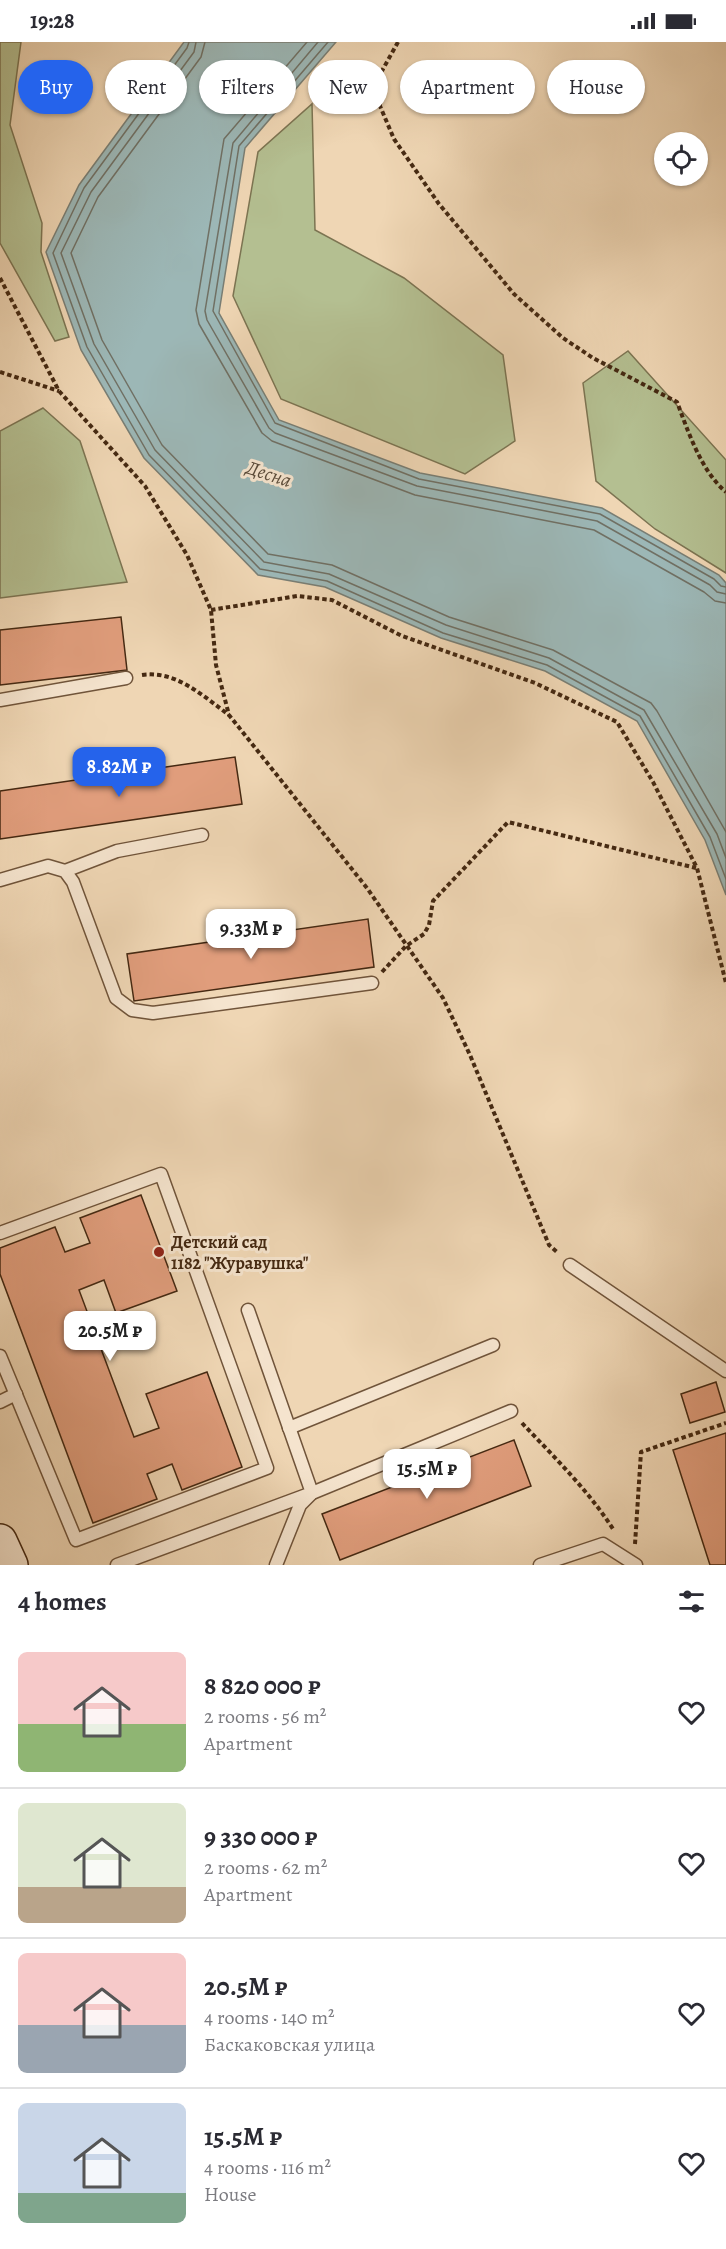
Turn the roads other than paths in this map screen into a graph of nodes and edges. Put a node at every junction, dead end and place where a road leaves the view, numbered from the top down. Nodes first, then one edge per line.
1 (126, 678) road end
2 (0, 700) edge
3 (202, 835) dead end
4 (65, 871) junction
5 (0, 880) edge
6 (372, 983) road end
7 (0, 1233) edge
8 (570, 1265) road end
9 (248, 1310) dead end
10 (493, 1345) dead end
11 (0, 1356) edge
12 (726, 1371) edge
13 (16, 1394) junction
14 (0, 1402) edge
15 (511, 1411) road end
16 (289, 1428) junction
17 (312, 1493) junction
18 (0, 1541) edge
19 (635, 1564) edge
20 (11, 1565) edge
21 (117, 1565) edge
22 (276, 1565) edge
23 (540, 1565) edge

1 - 2 lane
3 - 4 lane
4 - 5 lane
4 - 6 lane
7 - 13 lane
8 - 12 lane
9 - 16 lane
10 - 16 lane
11 - 13 lane
13 - 14 lane
15 - 17 lane
16 - 17 lane
17 - 21 lane
17 - 22 lane
18 - 20 street
19 - 23 lane

